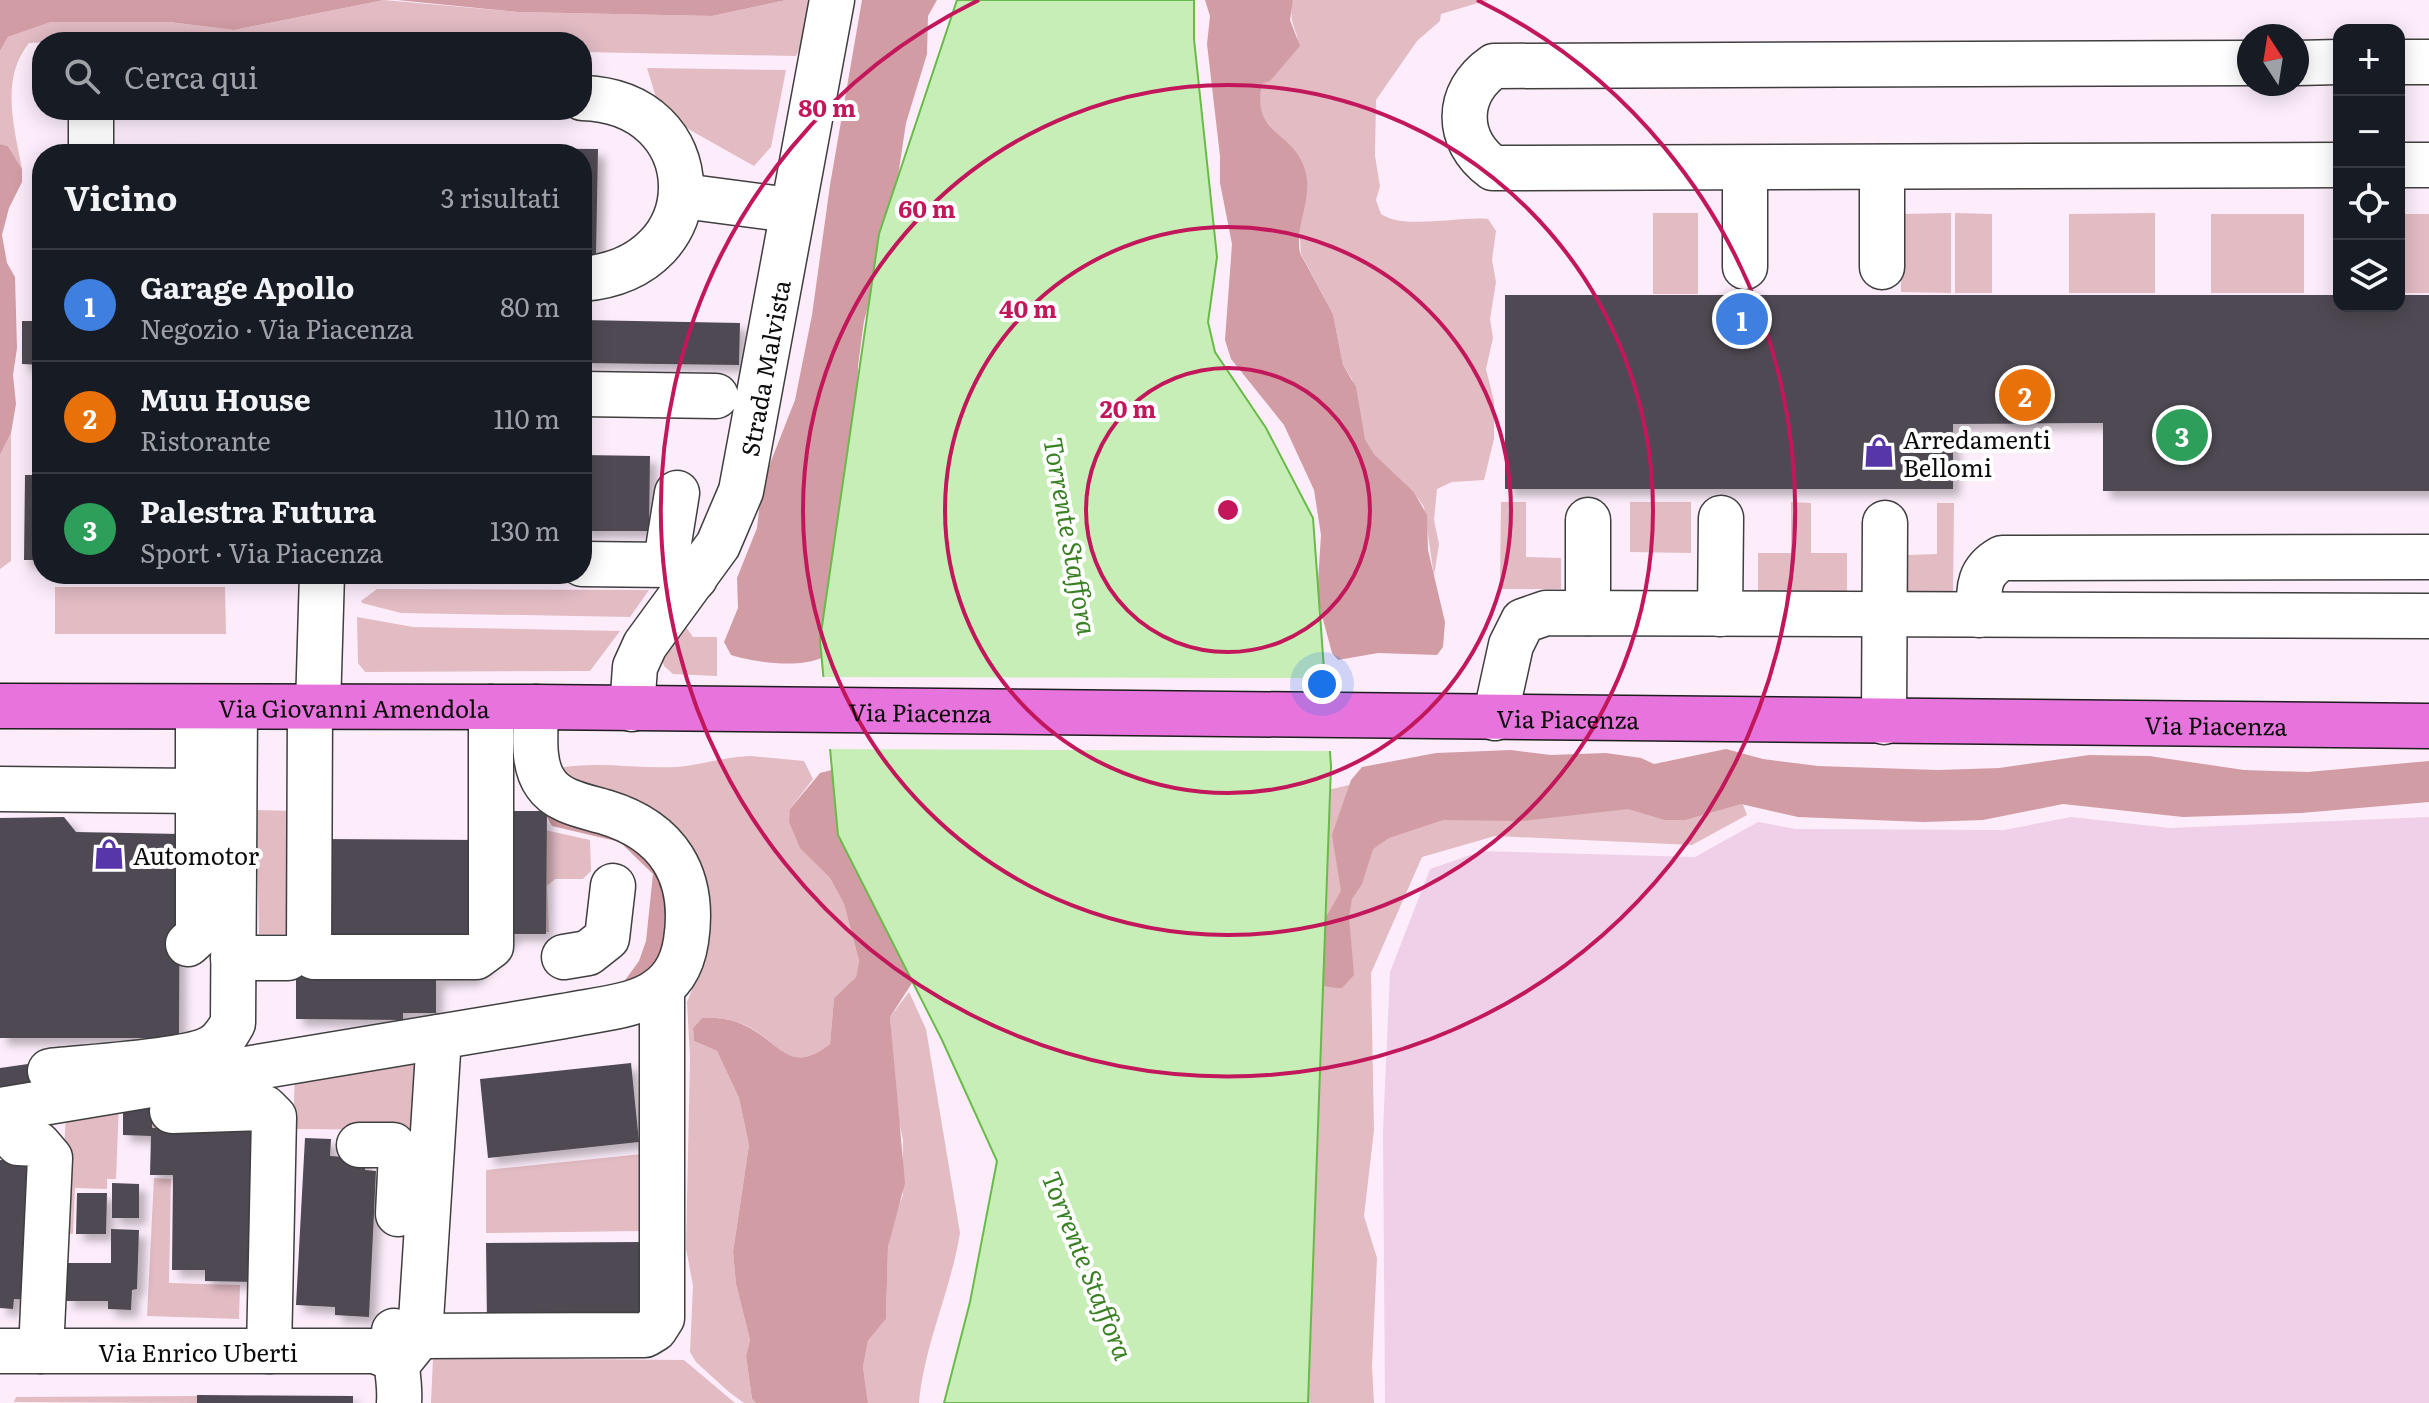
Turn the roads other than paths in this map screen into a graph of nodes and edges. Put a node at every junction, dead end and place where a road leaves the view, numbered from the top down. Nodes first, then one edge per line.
1 (832, 0) edge
2 (2333, 62) edge
3 (2405, 62) edge
4 (2429, 62) edge
5 (2237, 63) edge
6 (2309, 63) edge
7 (592, 98) edge
8 (91, 120) edge
9 (91, 144) edge
10 (2333, 165) edge
11 (2405, 165) edge
12 (2429, 165) edge
13 (1882, 167) junction
14 (1745, 168) junction
15 (683, 196) junction
16 (790, 210) junction
17 (1745, 267) dead end
18 (1882, 267) dead end
19 (592, 278) edge
20 (592, 394) edge
21 (716, 396) dead end
22 (677, 493) dead end
23 (1721, 518) dead end
24 (1588, 520) dead end
25 (1885, 523) dead end
26 (2429, 557) edge
27 (592, 565) edge
28 (682, 571) junction
29 (321, 584) edge
30 (1588, 613) junction
31 (1720, 614) junction
32 (1885, 615) junction
33 (1979, 615) junction
34 (2429, 616) edge
35 (0, 706) edge
36 (217, 707) junction
37 (314, 707) junction
38 (491, 707) junction
39 (536, 707) junction
40 (632, 709) junction
41 (706, 710) joint
42 (1495, 718) junction
43 (1884, 722) junction
44 (2429, 726) edge
45 (0, 789) edge
46 (198, 791) junction
47 (613, 886) dead end
48 (188, 944) dead end
49 (564, 957) dead end
50 (233, 958) junction
51 (288, 958) dead end
52 (662, 991) junction
53 (233, 1023) junction
54 (439, 1037) junction
55 (290, 1061) junction
56 (50, 1071) dead end
57 (172, 1111) dead end
58 (9, 1127) edge
59 (359, 1145) dead end
60 (20, 1351) edge
61 (269, 1351) junction
62 (402, 1365) edge

1 - 16 street, Strada Malvista
2 - 6 street
3 - 4 street
5 - 14 street
7 - 15 street
8 - 9 street
10 - 13 street
11 - 12 street
13 - 14 street
13 - 18 street
14 - 17 street
15 - 16 street
15 - 19 street
16 - 28 street, Strada Malvista
20 - 21 street
22 - 28 street
23 - 31 street
24 - 30 street
25 - 32 street
26 - 33 street
27 - 28 street
28 - 40 street, Strada Malvista
29 - 37 street
30 - 31 street
30 - 42 street
31 - 32 street
32 - 33 street
32 - 43 street
33 - 34 street
35 - 36 main road, Via Giovanni Amendola
36 - 37 main road, Via Giovanni Amendola
36 - 46 street
36 - 50 street
37 - 38 main road, Via Giovanni Amendola
37 - 38 street
38 - 39 main road, Via Giovanni Amendola
39 - 40 main road, Via Giovanni Amendola
39 - 52 street
40 - 41 main road, Via Giovanni Amendola
41 - 42 main road, Via Piacenza
42 - 43 main road, Via Piacenza
43 - 44 main road, Via Piacenza
45 - 46 street
46 - 48 street
47 - 49 street
50 - 51 street
50 - 53 street
52 - 54 street
52 - 62 street, Via Enrico Uberti
53 - 55 street
53 - 56 street
54 - 55 street
54 - 62 street
55 - 58 street
57 - 61 street
58 - 60 street
59 - 62 street
60 - 61 street, Via Enrico Uberti
61 - 62 street, Via Enrico Uberti

